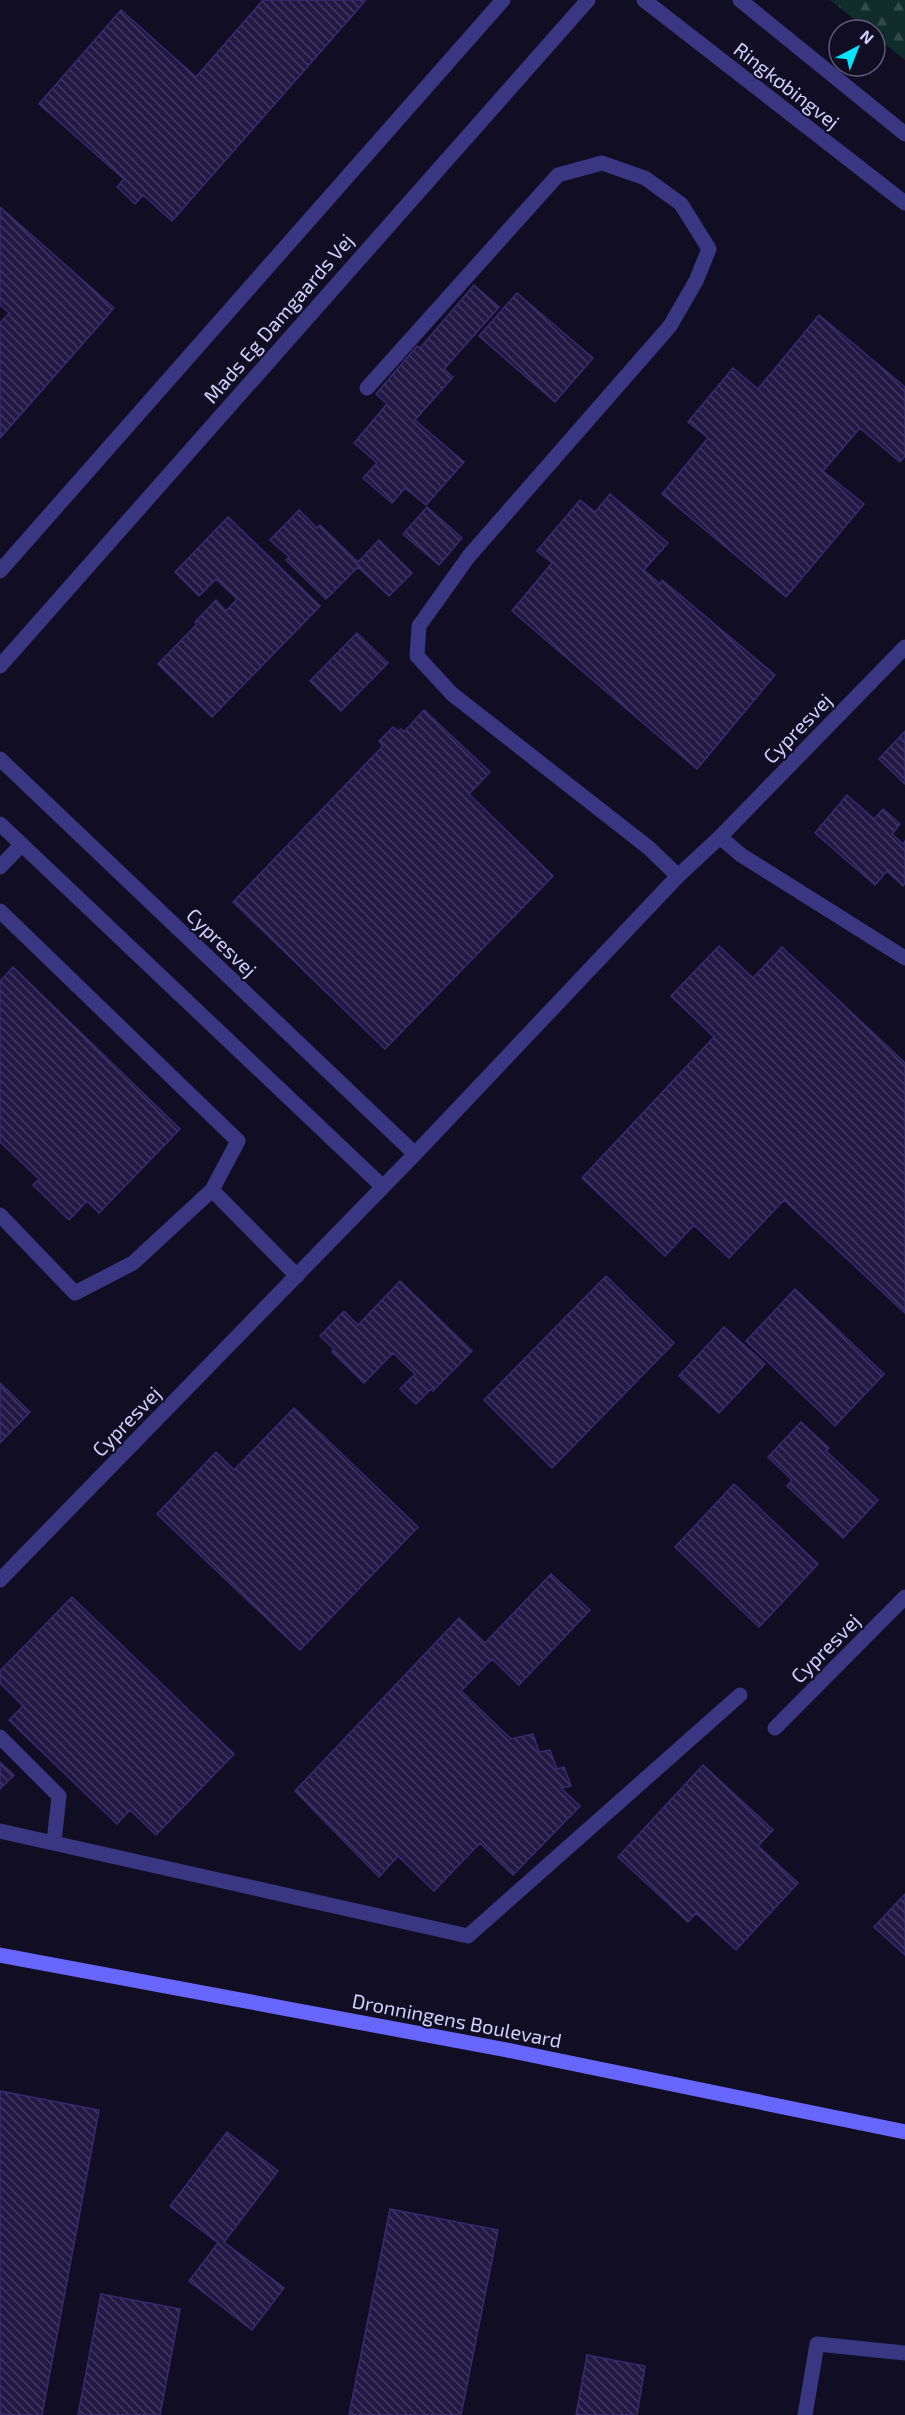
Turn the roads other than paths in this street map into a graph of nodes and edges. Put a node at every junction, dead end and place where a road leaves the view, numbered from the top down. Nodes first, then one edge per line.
1 (503, 0) edge
2 (588, 0) edge
3 (644, 0) edge
4 (740, 0) edge
5 (905, 134) edge
6 (905, 203) edge
7 (367, 388) dead end
8 (0, 571) edge
9 (905, 648) edge
10 (0, 666) edge
11 (0, 759) edge
12 (0, 824) edge
13 (720, 837) junction
14 (21, 845) junction
15 (0, 867) edge
16 (678, 876) junction
17 (0, 911) edge
18 (905, 958) edge
19 (415, 1154) junction
20 (383, 1187) junction
21 (212, 1190) junction
22 (0, 1215) edge
23 (297, 1275) junction
24 (0, 1580) edge
25 (905, 1597) edge
26 (740, 1695) dead end
27 (775, 1728) dead end
28 (0, 1737) edge
29 (0, 1831) edge
30 (54, 1842) junction
31 (0, 1955) edge
32 (905, 2132) edge
33 (905, 2353) edge
34 (805, 2415) edge

1 - 8 street
2 - 10 street, Mads Eg Damgaards Vej
3 - 6 street, Ringkøbingvej
4 - 5 street, Ringkøbingvej
7 - 16 street
9 - 13 street, Cypresvej
11 - 19 street, Cypresvej
12 - 14 street
13 - 16 street, Cypresvej
13 - 18 street
14 - 15 street
14 - 20 street
16 - 19 street, Cypresvej
17 - 21 street
19 - 20 street, Cypresvej
20 - 23 street, Cypresvej
21 - 22 street
21 - 23 street
23 - 24 street, Cypresvej
25 - 27 street, Cypresvej
26 - 30 street
28 - 30 street
29 - 30 street
31 - 32 main road, Dronningens Boulevard
33 - 34 street

